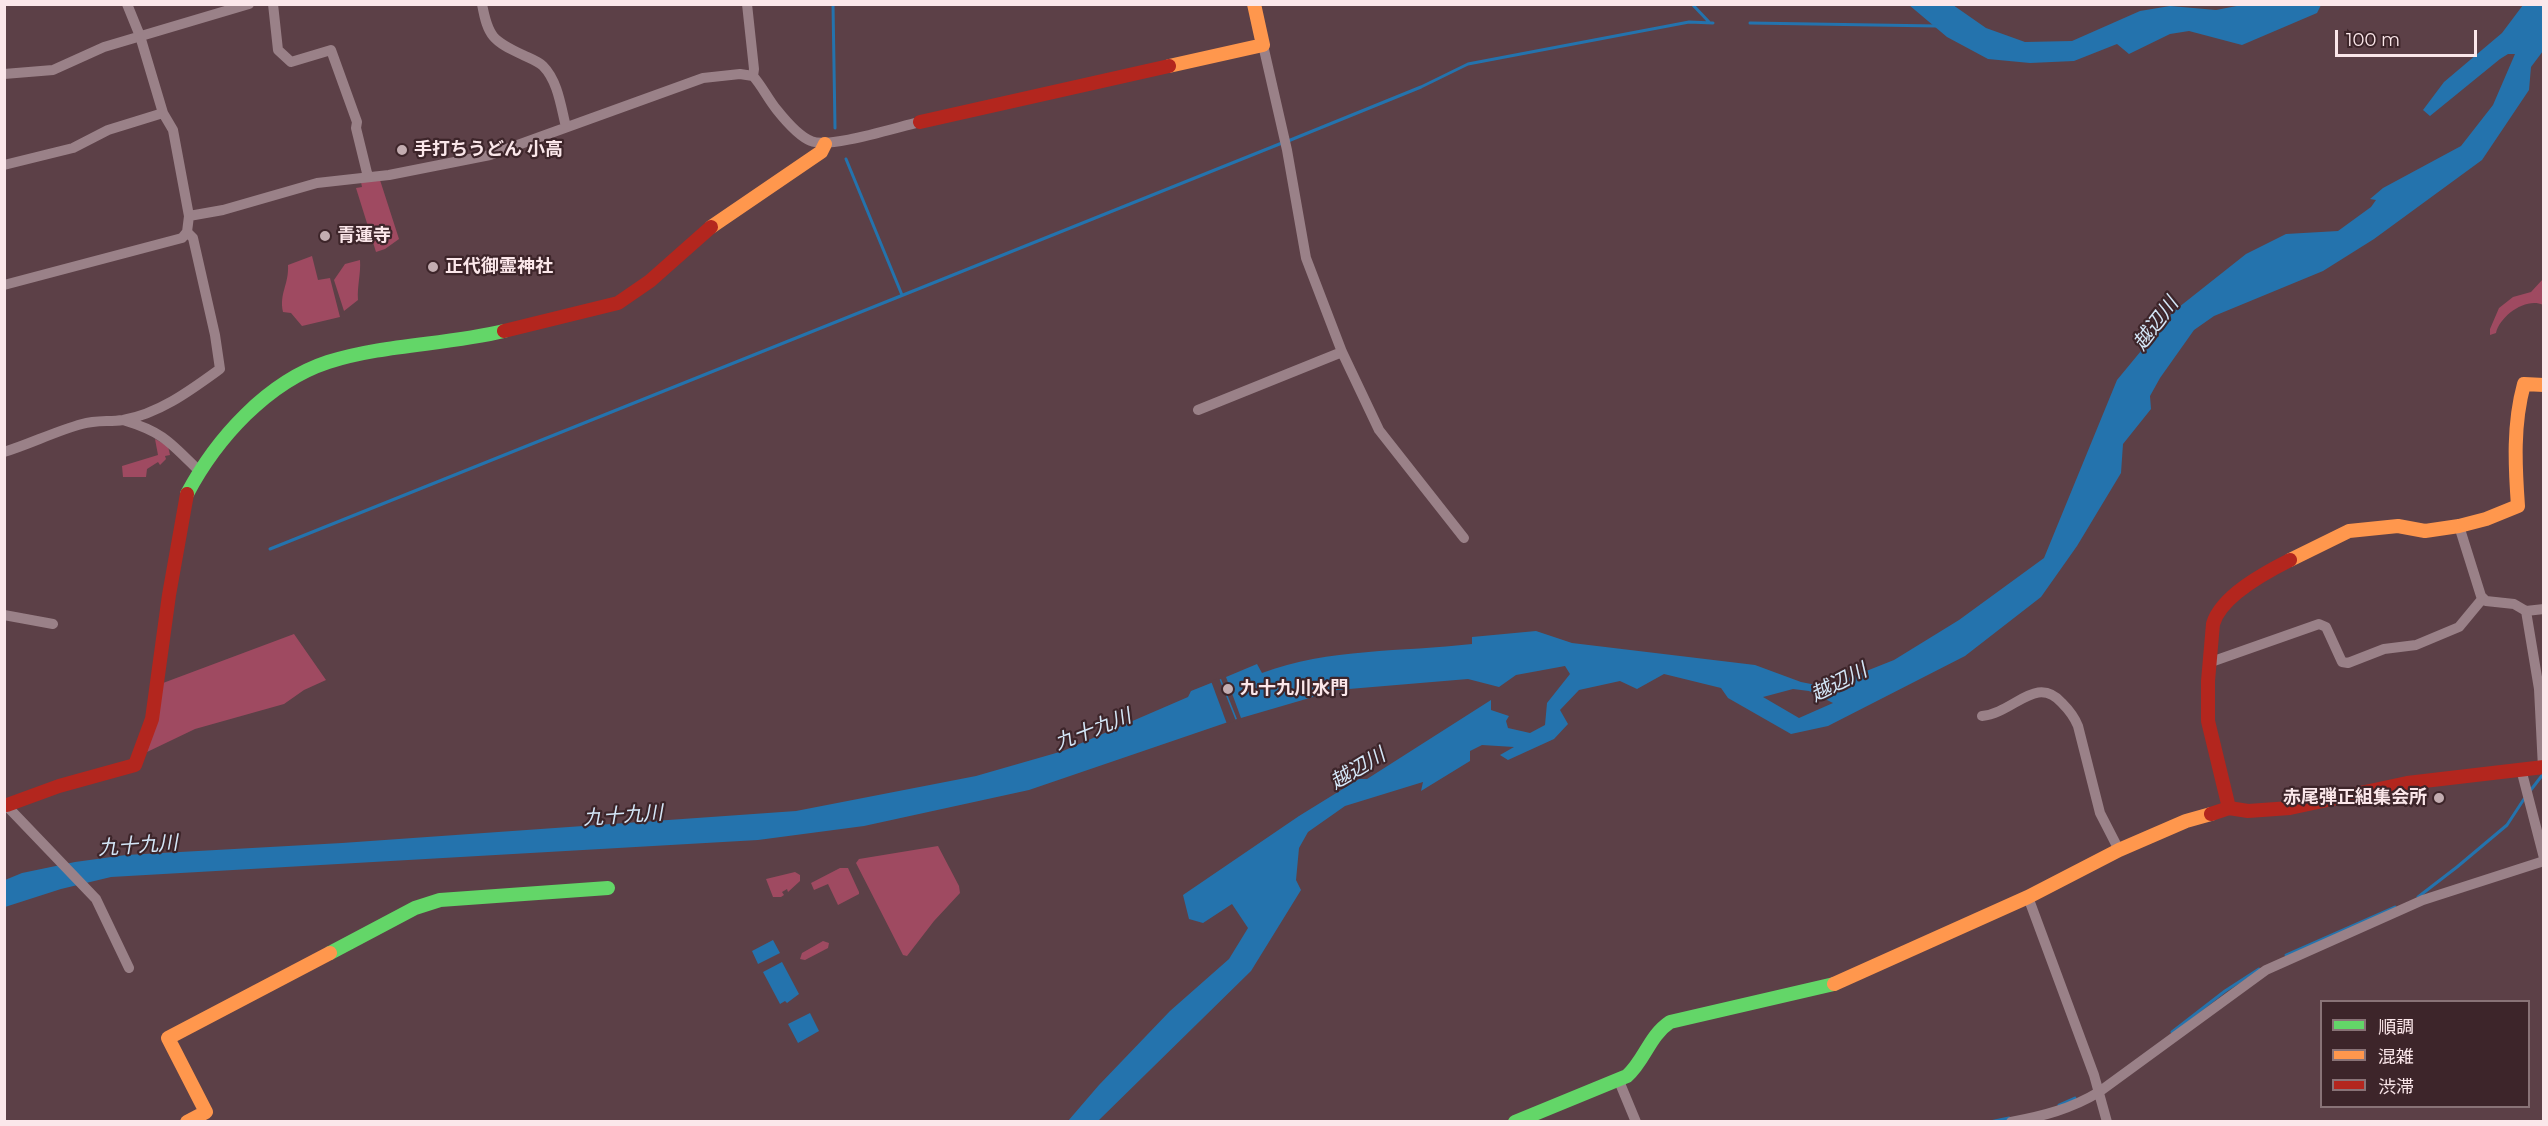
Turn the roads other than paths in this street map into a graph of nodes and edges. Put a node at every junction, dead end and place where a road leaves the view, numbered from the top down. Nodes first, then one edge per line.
1 (128, 4) edge
2 (249, 4) edge
3 (273, 4) edge
4 (482, 4) edge
5 (747, 4) edge
6 (1254, 4) edge
7 (140, 36) junction
8 (1263, 45) junction
9 (4, 74) edge
10 (753, 76) junction
11 (163, 113) junction
12 (920, 122) joint
13 (566, 127) junction
14 (825, 144) junction
15 (4, 165) edge
16 (368, 177) junction
17 (189, 216) junction
18 (187, 232) junction
19 (4, 285) edge
20 (1342, 352) junction
21 (2544, 385) edge
22 (1198, 410) dead end
23 (123, 420) junction
24 (4, 452) edge
25 (199, 471) junction
26 (2459, 526) junction
27 (1464, 538) dead end
28 (2483, 598) junction
29 (2544, 609) edge
30 (2526, 611) junction
31 (4, 615) edge
32 (53, 624) dead end
33 (2211, 662) junction
34 (1982, 716) dead end
35 (2543, 767) edge
36 (2521, 769) junction
37 (6, 804) edge
38 (2229, 808) junction
39 (2119, 850) junction
40 (2544, 859) edge
41 (608, 888) dead end
42 (2028, 897) junction
43 (129, 968) dead end
44 (1620, 1081) junction
45 (2098, 1089) junction
46 (187, 1122) edge
47 (1515, 1122) edge
48 (1636, 1122) edge
49 (2011, 1122) edge
50 (2107, 1122) edge

1 - 7 street
2 - 7 street
3 - 16 street
4 - 13 street
5 - 10 street
6 - 8 street
7 - 9 street
7 - 11 street
8 - 12 street
8 - 20 street
10 - 13 street
10 - 14 street
11 - 15 street
11 - 17 street
12 - 14 street
13 - 16 street
14 - 25 street
16 - 17 street
17 - 18 street
18 - 19 street
18 - 23 street
20 - 22 street
20 - 27 street
21 - 26 street
23 - 24 street
23 - 25 street
25 - 37 street
26 - 28 street
26 - 33 street
28 - 30 street
28 - 33 street
29 - 30 street
30 - 35 street
31 - 32 street
33 - 38 street
34 - 39 street
35 - 36 street
36 - 38 street
36 - 40 street
37 - 43 street
38 - 39 street
39 - 42 street
40 - 45 street
41 - 46 street
42 - 44 street
42 - 45 street
44 - 47 street
44 - 48 street
45 - 49 street
45 - 50 street

